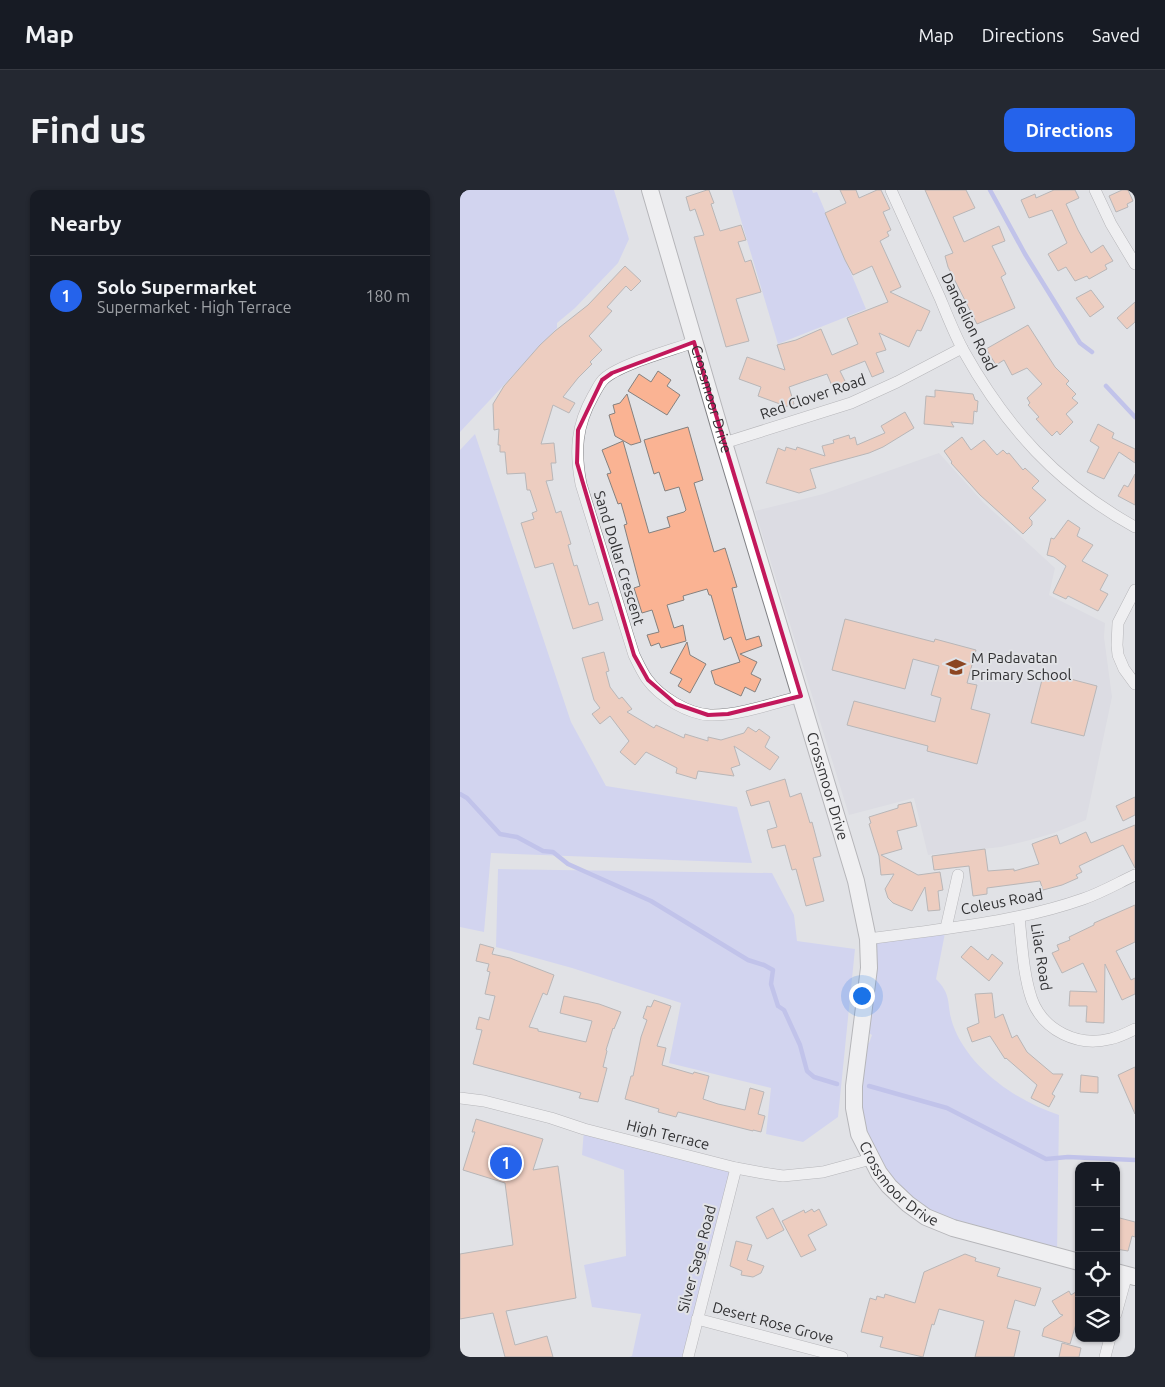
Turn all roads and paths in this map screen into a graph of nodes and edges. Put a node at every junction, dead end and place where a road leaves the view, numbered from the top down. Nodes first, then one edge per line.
1 (650, 190) edge
2 (891, 190) edge
3 (1095, 190) edge
4 (1135, 264) edge
5 (694, 342) junction
6 (962, 348) junction
7 (724, 443) junction
8 (1135, 527) edge
9 (1135, 590) edge
10 (1135, 684) edge
11 (801, 696) junction
12 (958, 875) dead end
13 (1135, 875) edge
14 (1019, 917) junction
15 (946, 928) junction
16 (868, 939) junction
17 (1135, 1029) edge
18 (460, 1098) edge
19 (871, 1159) junction
20 (736, 1168) junction
21 (1075, 1261) edge
22 (1126, 1274) edge
23 (1120, 1298) edge
24 (697, 1319) junction
25 (1109, 1342) edge
26 (688, 1357) edge
27 (842, 1357) edge
28 (1105, 1357) edge

1 - 5 street, Crossmoor Drive
2 - 6 street, Dandelion Road
3 - 4 street
5 - 7 street, Crossmoor Drive
5 - 11 street, Sand Dollar Crescent
6 - 7 street, Red Clover Road
6 - 8 street, Dandelion Road
7 - 11 street, Crossmoor Drive
9 - 10 street
11 - 16 street, Crossmoor Drive
12 - 15 street
13 - 14 street, Coleus Road
14 - 15 street, Coleus Road
14 - 17 street, Lilac Road
15 - 16 street, Coleus Road
16 - 19 street, Crossmoor Drive
18 - 20 street, High Terrace
19 - 20 street, High Terrace
19 - 21 street, Crossmoor Drive
20 - 24 street, Silver Sage Road
22 - 23 street
24 - 26 street, Silver Sage Road
24 - 27 street, Desert Rose Grove
25 - 28 street

